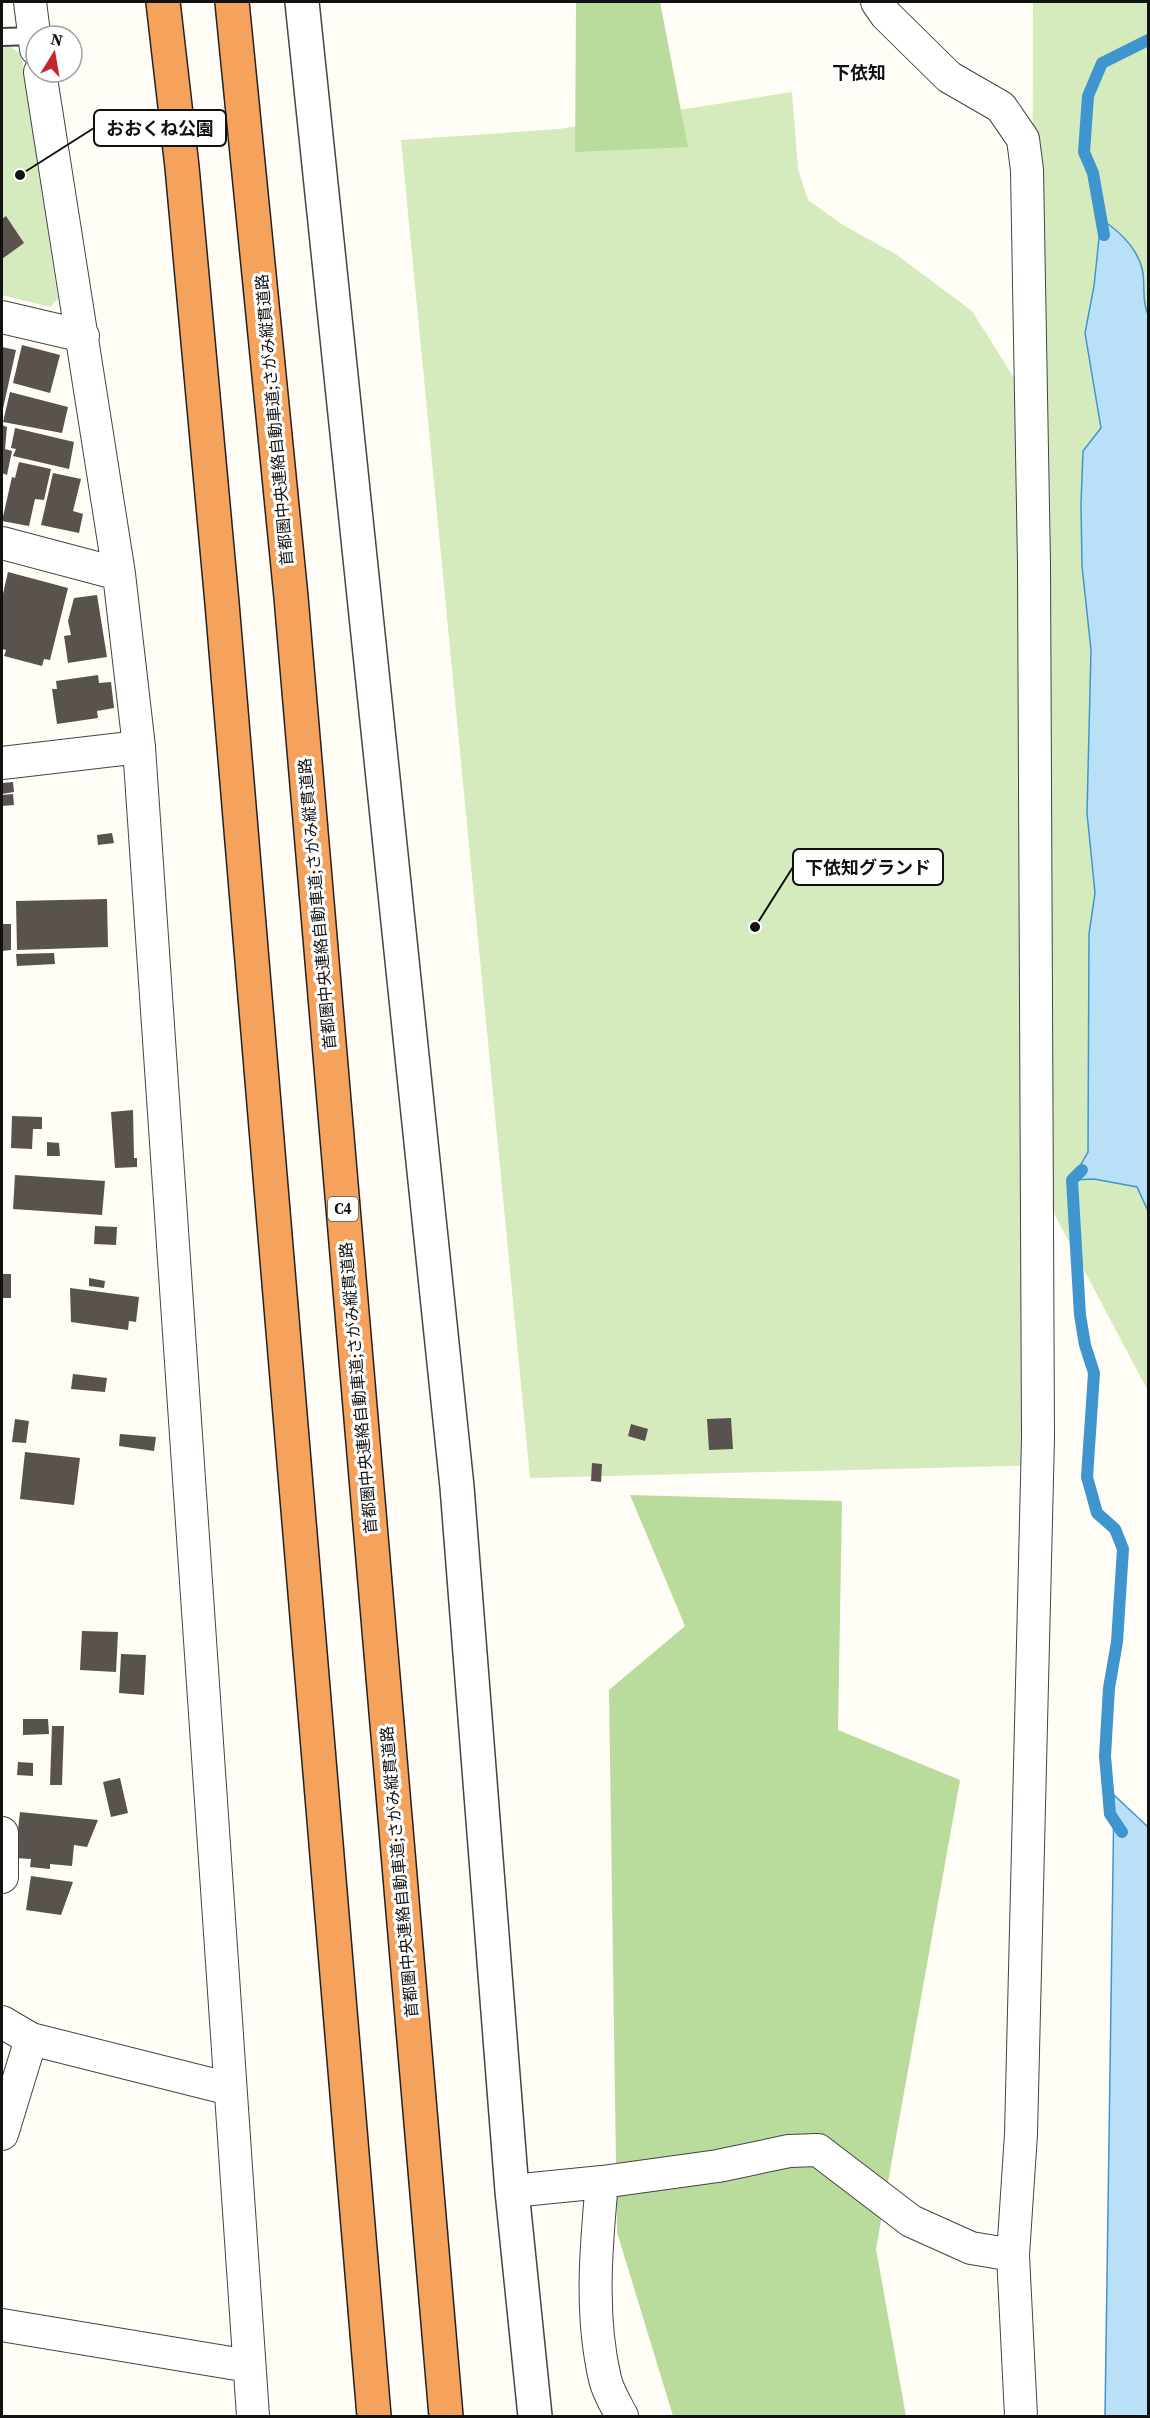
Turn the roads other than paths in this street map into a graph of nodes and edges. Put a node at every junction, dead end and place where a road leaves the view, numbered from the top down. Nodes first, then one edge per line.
1 (30, 2) edge
2 (163, 2) edge
3 (232, 2) edge
4 (302, 2) edge
5 (877, 2) edge
6 (33, 24) edge
7 (2, 37) edge
8 (24, 40) edge
9 (42, 84) edge
10 (2, 317) edge
11 (83, 336) junction
12 (2, 543) edge
13 (119, 574) junction
14 (139, 747) junction
15 (2, 763) edge
16 (2, 1833) edge
17 (2, 1877) edge
18 (2, 2022) edge
19 (31, 2039) junction
20 (230, 2089) junction
21 (2, 2134) edge
22 (602, 2182) junction
23 (512, 2191) junction
24 (1013, 2255) junction
25 (2, 2325) edge
26 (249, 2366) junction
27 (253, 2416) edge
28 (374, 2416) edge
29 (446, 2416) edge
30 (535, 2416) edge
31 (622, 2416) edge
32 (1021, 2416) edge

1 - 6 street
2 - 28 highway
3 - 29 highway, 首都圏中央連絡自動車道;さがみ縦貫道路 / C4
4 - 23 street
5 - 24 street
7 - 8 lane
9 - 11 street
10 - 11 street
11 - 13 street
12 - 13 street
13 - 14 street
14 - 15 street
14 - 20 street
16 - 17 street
18 - 19 street
19 - 20 street
19 - 21 street
20 - 26 street
22 - 23 street
22 - 24 street
22 - 31 street
23 - 30 street
24 - 32 street
25 - 26 street
26 - 27 street

